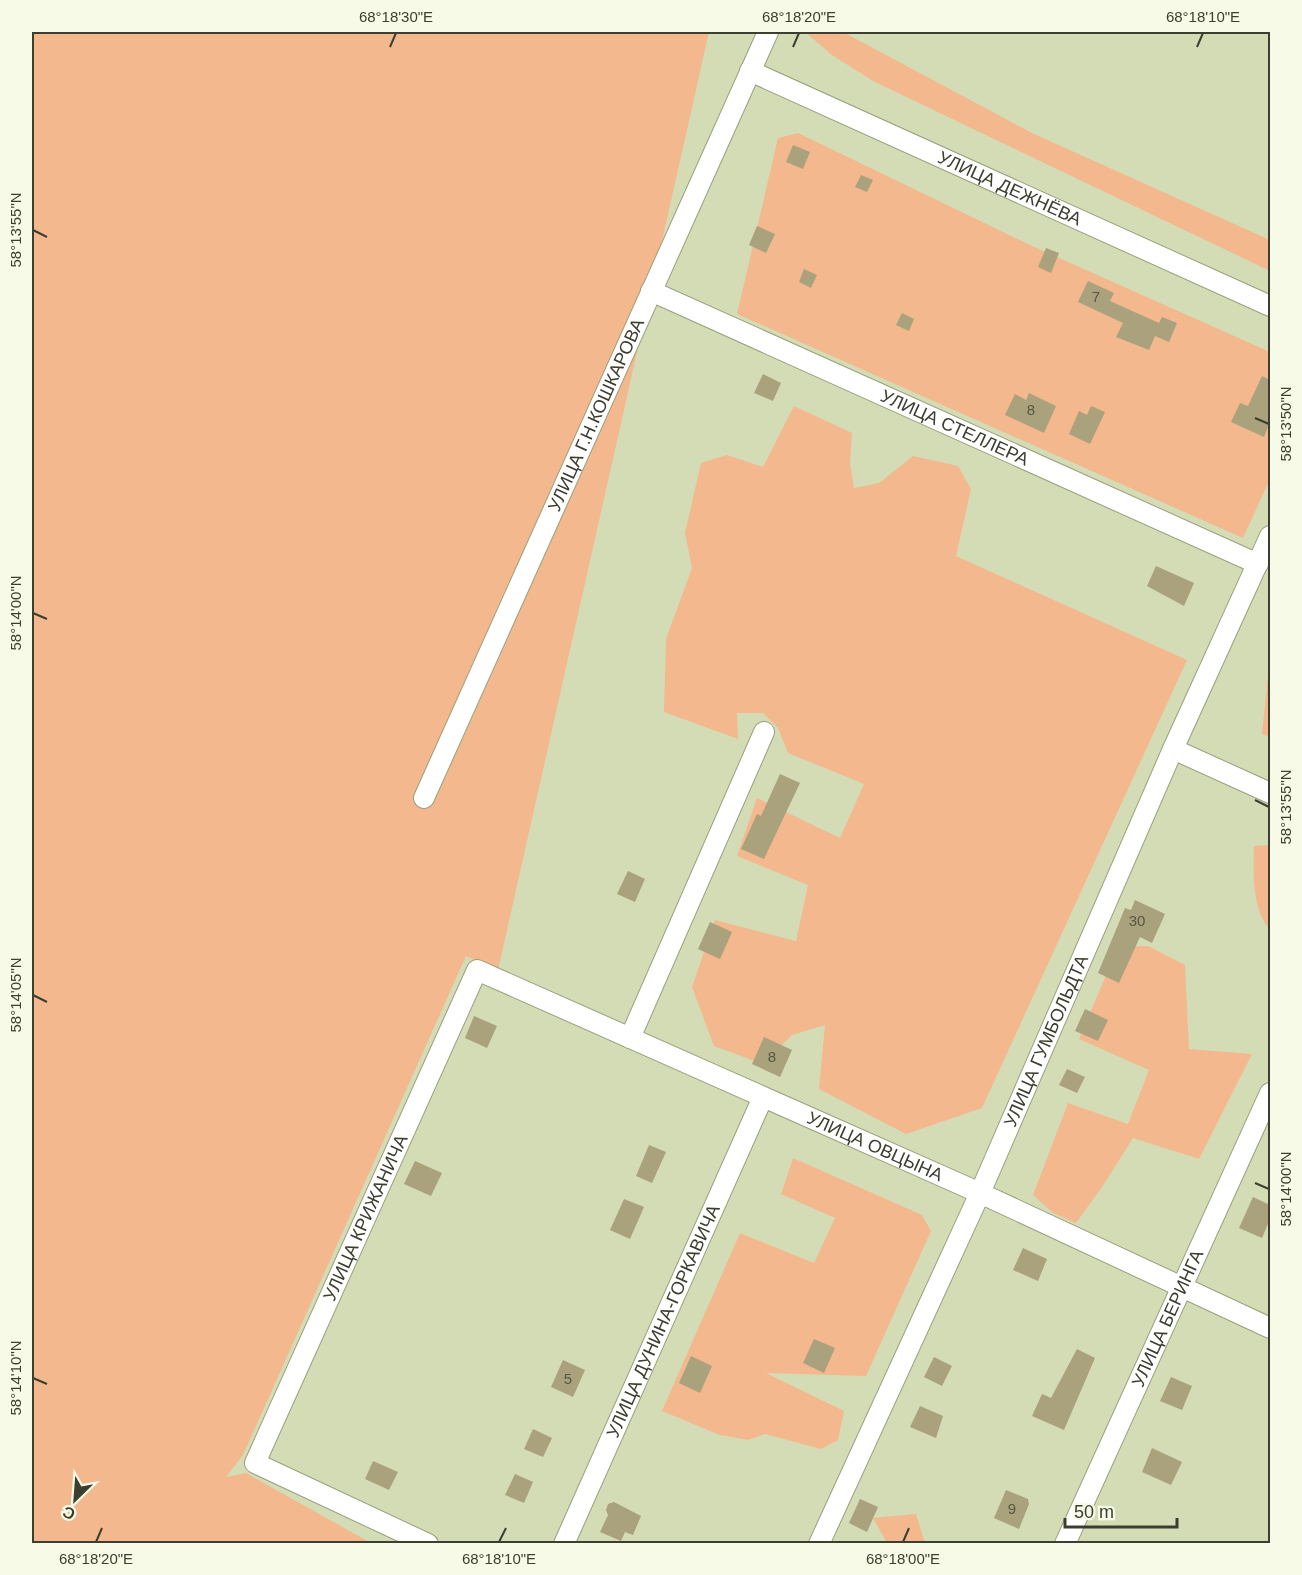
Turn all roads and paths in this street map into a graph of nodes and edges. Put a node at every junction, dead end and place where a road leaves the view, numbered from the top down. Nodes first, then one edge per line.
1 (768, 32) edge
2 (750, 71) junction
3 (651, 291) junction
4 (1270, 306) edge
5 (1270, 536) edge
6 (1258, 564) junction
7 (764, 732) dead end
8 (1173, 748) junction
9 (1270, 793) edge
10 (424, 798) dead end
11 (477, 970) joint
12 (630, 1038) junction
13 (1270, 1093) edge
14 (763, 1097) junction
15 (980, 1193) junction
16 (1180, 1287) junction
17 (1270, 1328) edge
18 (428, 1544) edge
19 (564, 1544) edge
20 (819, 1544) edge
21 (1065, 1544) edge

1 - 2 street, УЛИЦА Г.Н.КОШКАРОВА
2 - 3 street, УЛИЦА Г.Н.КОШКАРОВА
2 - 4 street, УЛИЦА ДЕЖНЁВА
3 - 6 street, УЛИЦА СТЕЛЛЕРА
3 - 10 street, УЛИЦА Г.Н.КОШКАРОВА
5 - 6 street, УЛИЦА ГУМБОЛЬДТА
6 - 8 street, УЛИЦА ГУМБОЛЬДТА
7 - 12 street
8 - 9 street
8 - 15 street, УЛИЦА ГУМБОЛЬДТА
11 - 12 street, УЛИЦА ОВЦЫНА
11 - 18 street, УЛИЦА КРИЖАНИЧА
12 - 14 street, УЛИЦА ОВЦЫНА
13 - 16 street, УЛИЦА БЕРИНГА
14 - 15 street, УЛИЦА ОВЦЫНА
14 - 19 street, УЛИЦА ДУНИНА-ГОРКАВИЧА
15 - 16 street, УЛИЦА ОВЦЫНА
15 - 20 street, УЛИЦА ГУМБОЛЬДТА
16 - 17 street, УЛИЦА ОВЦЫНА
16 - 21 street, УЛИЦА БЕРИНГА

